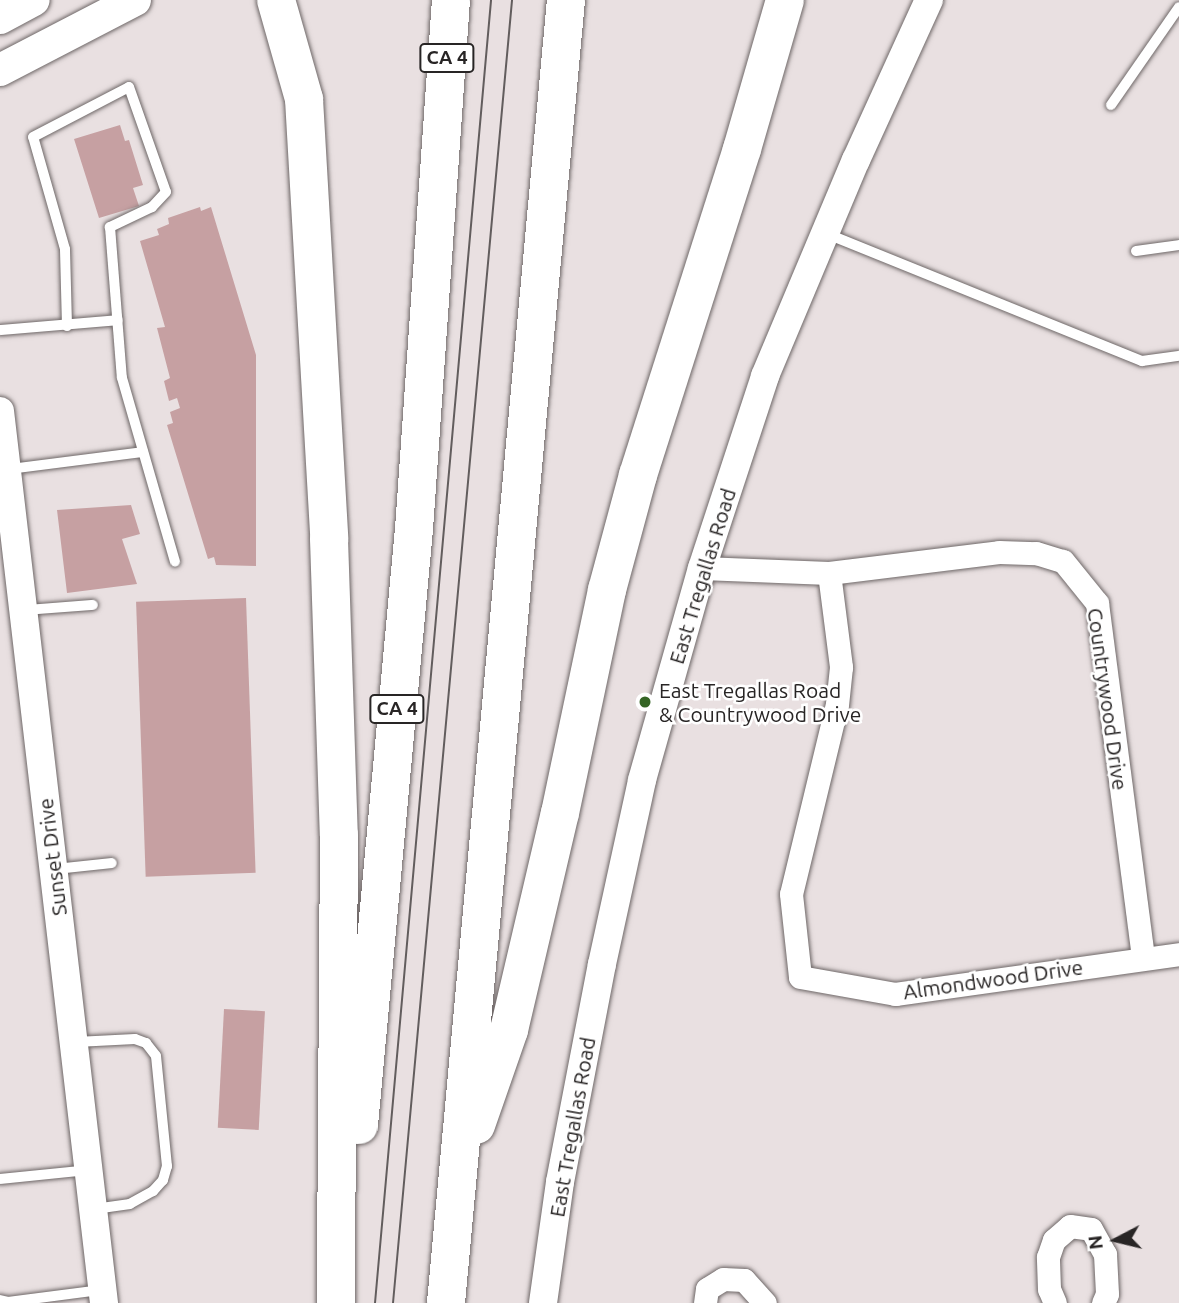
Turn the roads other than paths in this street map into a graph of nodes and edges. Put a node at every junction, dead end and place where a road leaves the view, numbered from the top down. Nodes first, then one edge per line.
1 (34, 0) edge
2 (135, 0) edge
3 (276, 0) edge
4 (442, 0) edge
5 (451, 0) edge
6 (566, 0) edge
7 (785, 0) edge
8 (929, 0) edge
9 (1179, 7) edge
10 (0, 18) edge
11 (0, 70) edge
12 (1111, 105) dead end
13 (443, 115) junction
14 (825, 233) junction
15 (1179, 245) edge
16 (1136, 251) dead end
17 (118, 320) junction
18 (67, 326) junction
19 (0, 330) edge
20 (1179, 356) edge
21 (0, 411) edge
22 (143, 452) junction
23 (7, 469) junction
24 (175, 562) dead end
25 (702, 568) junction
26 (829, 573) junction
27 (93, 605) dead end
28 (23, 611) junction
29 (112, 863) dead end
30 (53, 869) junction
31 (1179, 954) edge
32 (1143, 958) junction
33 (73, 1042) junction
34 (88, 1170) junction
35 (0, 1179) edge
36 (457, 1180) junction
37 (93, 1209) junction
38 (104, 1296) edge
39 (0, 1300) edge
40 (337, 1303) edge
41 (343, 1303) edge
42 (446, 1303) edge
43 (543, 1303) edge
44 (705, 1303) edge
45 (765, 1303) edge
46 (1055, 1303) edge
47 (1103, 1303) edge

1 - 10 main road
2 - 11 main road
3 - 40 highway
4 - 13 highway
5 - 13 highway, CA 4
6 - 36 highway
7 - 36 highway
8 - 14 street, East Tregallas Road
9 - 12 lane
13 - 41 highway, CA 4
14 - 20 lane
14 - 25 street, East Tregallas Road
15 - 16 lane
17 - 18 lane
17 - 18 lane
17 - 22 lane
18 - 19 lane
21 - 23 street, Sunset Drive
22 - 23 lane
22 - 24 lane
23 - 28 street, Sunset Drive
25 - 26 street, Countrywood Drive
25 - 43 street, East Tregallas Road
26 - 32 street, Countrywood Drive
26 - 32 street, Almondwood Drive
27 - 28 lane
28 - 30 street, Sunset Drive
29 - 30 lane
30 - 33 street, Sunset Drive
31 - 32 street, Almondwood Drive
33 - 34 street, Sunset Drive
33 - 37 lane
34 - 35 lane
34 - 37 street, Sunset Drive
36 - 42 highway
37 - 38 street, Sunset Drive
38 - 39 lane
44 - 45 street
46 - 47 street

